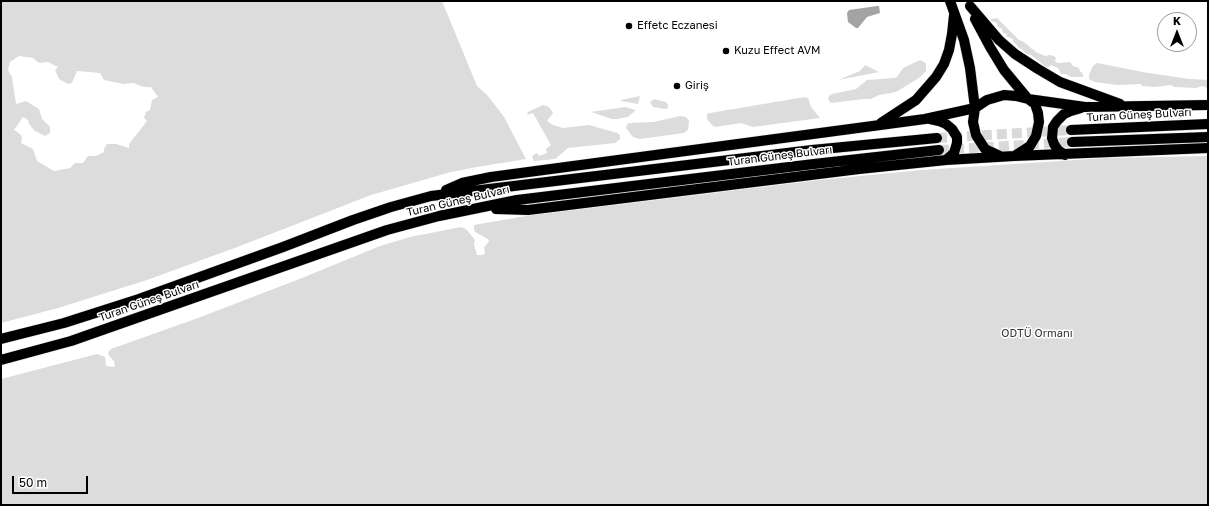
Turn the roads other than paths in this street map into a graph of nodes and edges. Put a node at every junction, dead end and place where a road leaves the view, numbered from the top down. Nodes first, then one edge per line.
1 (950, 1) edge
2 (969, 4) edge
3 (954, 12) junction
4 (1028, 99) junction
5 (1208, 105) edge
6 (1085, 107) junction
7 (1125, 107) junction
8 (975, 108) junction
9 (925, 119) junction
10 (1208, 124) edge
11 (876, 126) junction
12 (1071, 130) tunnel mouth
13 (1208, 137) edge
14 (937, 138) tunnel mouth
15 (1072, 142) tunnel mouth
16 (1208, 148) edge
17 (939, 150) tunnel mouth
18 (1065, 155) junction
19 (1014, 156) junction
20 (1002, 157) junction
21 (946, 160) junction
22 (431, 196) junction
23 (474, 208) junction
24 (1, 339) edge
25 (1, 360) edge

1 - 3 main road
2 - 4 main road
2 - 7 main road
3 - 8 main road
3 - 11 main road
4 - 6 main road
4 - 8 main road
4 - 19 main road
5 - 7 main road
6 - 7 main road
6 - 18 main road
8 - 9 main road
8 - 20 main road
9 - 11 main road
9 - 21 main road
10 - 12 main road, Turan Güneş Bulvarı
11 - 22 main road
13 - 15 main road
14 - 22 main road, Turan Güneş Bulvarı
16 - 18 main road
17 - 23 main road, Turan Güneş Bulvarı
18 - 19 main road
19 - 20 main road
20 - 21 main road
21 - 23 main road
22 - 24 main road, Turan Güneş Bulvarı
23 - 25 main road, Turan Güneş Bulvarı

